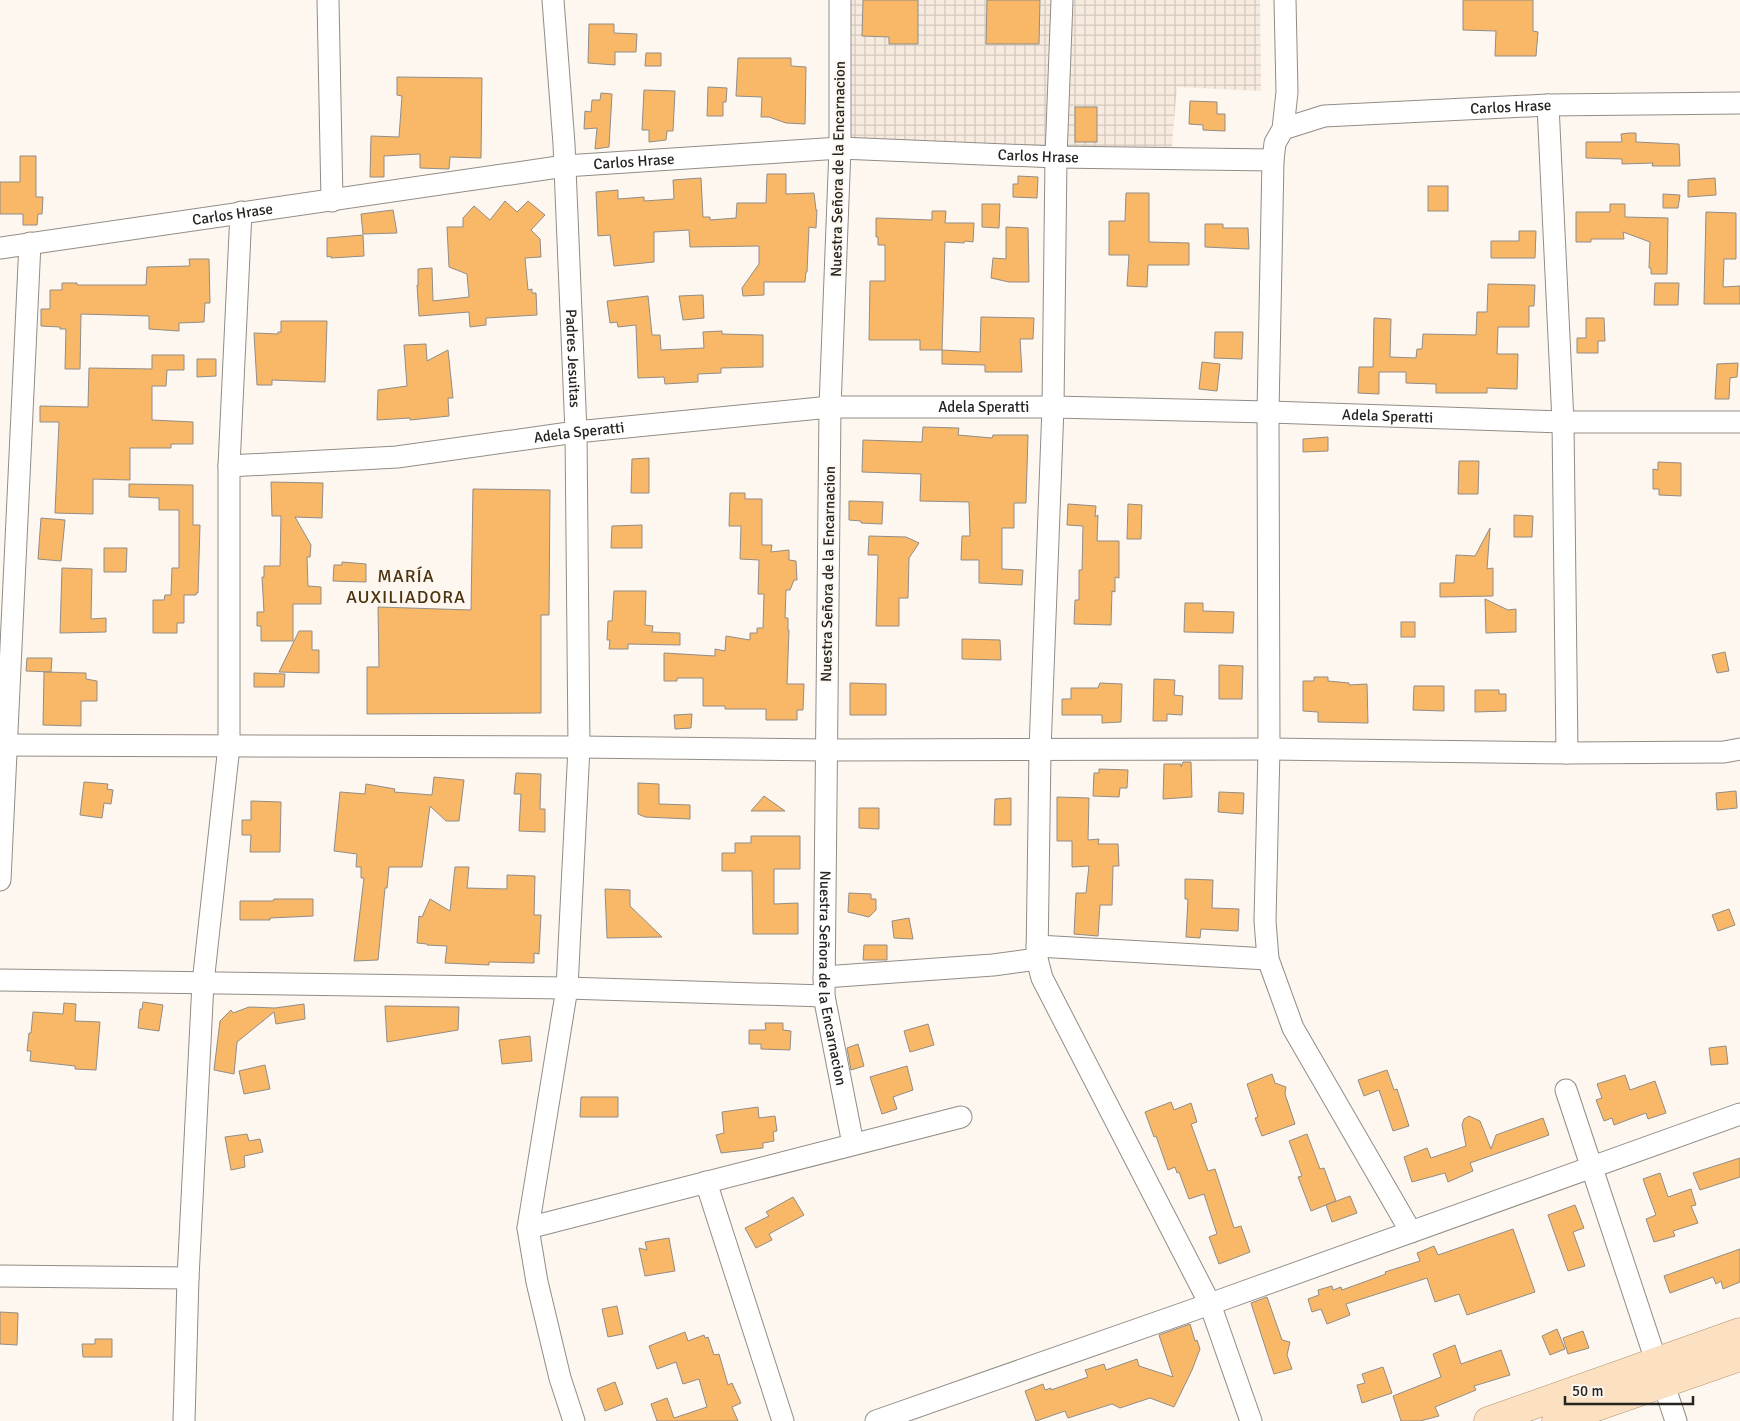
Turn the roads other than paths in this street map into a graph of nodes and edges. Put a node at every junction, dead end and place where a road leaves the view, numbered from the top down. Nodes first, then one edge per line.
1 (328, 0) edge
2 (553, 0) edge
3 (840, 0) edge
4 (1062, 0) edge
5 (1285, 0) edge
6 (1740, 103) edge
7 (1548, 105) junction
8 (1284, 129) junction
9 (840, 148) junction
10 (1056, 157) junction
11 (1273, 160) junction
12 (565, 166) junction
13 (332, 201) junction
14 (241, 212) junction
15 (30, 243) junction
16 (0, 248) edge
17 (830, 407) junction
18 (1053, 407) junction
19 (1268, 412) junction
20 (1563, 422) junction
21 (1740, 422) edge
22 (576, 432) junction
23 (229, 466) junction
24 (3, 745) edge
25 (230, 746) junction
26 (579, 747) junction
27 (1269, 749) junction
28 (1740, 749) edge
29 (826, 750) junction
30 (1040, 750) junction
31 (1567, 753) junction
32 (0, 880) edge
33 (1037, 952) junction
34 (1268, 959) junction
35 (0, 980) edge
36 (203, 984) junction
37 (824, 986) junction
38 (567, 988) junction
39 (1566, 1090) dead end
40 (1740, 1114) edge
41 (961, 1117) dead end
42 (853, 1144) junction
43 (1592, 1167) junction
44 (706, 1182) junction
45 (528, 1228) junction
46 (1411, 1232) junction
47 (0, 1276) edge
48 (188, 1278) junction
49 (1210, 1304) junction
50 (1740, 1332) edge
51 (1740, 1358) edge
52 (1660, 1373) junction
53 (184, 1421) edge
54 (574, 1421) edge
55 (783, 1421) edge
56 (876, 1421) edge
57 (1251, 1421) edge
58 (1488, 1421) edge
59 (1556, 1421) edge
60 (1676, 1421) edge

1 - 13 street
2 - 12 street, Padres Jesuitas
3 - 9 street, Nuestra Señora de la Encarnacion
4 - 10 street
5 - 8 street
6 - 7 street, Carlos Hrase
7 - 8 street, Carlos Hrase
7 - 20 street
8 - 11 street
9 - 10 street, Carlos Hrase
9 - 12 street, Carlos Hrase
9 - 17 street, Nuestra Señora de la Encarnacion
10 - 11 street, Carlos Hrase
10 - 18 street
11 - 19 street
12 - 13 street, Carlos Hrase
12 - 22 street, Padres Jesuitas
13 - 14 street, Carlos Hrase
14 - 15 street, Carlos Hrase
14 - 23 street
15 - 16 street, Carlos Hrase
15 - 24 street
17 - 18 street, Adela Speratti
17 - 22 street, Adela Speratti
17 - 29 street, Nuestra Señora de la Encarnacion
18 - 19 street, Adela Speratti
18 - 30 street
19 - 20 street, Adela Speratti
19 - 27 street
20 - 21 street, Adela Speratti
20 - 31 street
22 - 23 street, Adela Speratti
22 - 26 street, Padres Jesuitas
23 - 25 street
24 - 25 street
24 - 32 street
25 - 26 street
25 - 36 street
26 - 29 street
26 - 38 street, Padres Jesuitas
27 - 30 street
27 - 31 street
27 - 34 street
28 - 31 street
29 - 30 street
29 - 37 street, Nuestra Señora de la Encarnacion
30 - 33 street
33 - 34 street
33 - 37 street
33 - 49 street
34 - 46 street
35 - 36 street
36 - 38 street
36 - 48 street
37 - 38 street
37 - 42 street, Nuestra Señora de la Encarnacion
38 - 45 street, Padres Jesuitas
39 - 43 street
40 - 43 street
41 - 42 street
42 - 44 street
43 - 46 street
43 - 52 street
44 - 45 street
44 - 55 street
45 - 54 street, Padres Jesuitas
46 - 49 street
47 - 48 street
48 - 53 street
49 - 56 street
49 - 57 street
50 - 52 main road
51 - 52 main road
52 - 58 main road
52 - 59 main road
52 - 60 street

